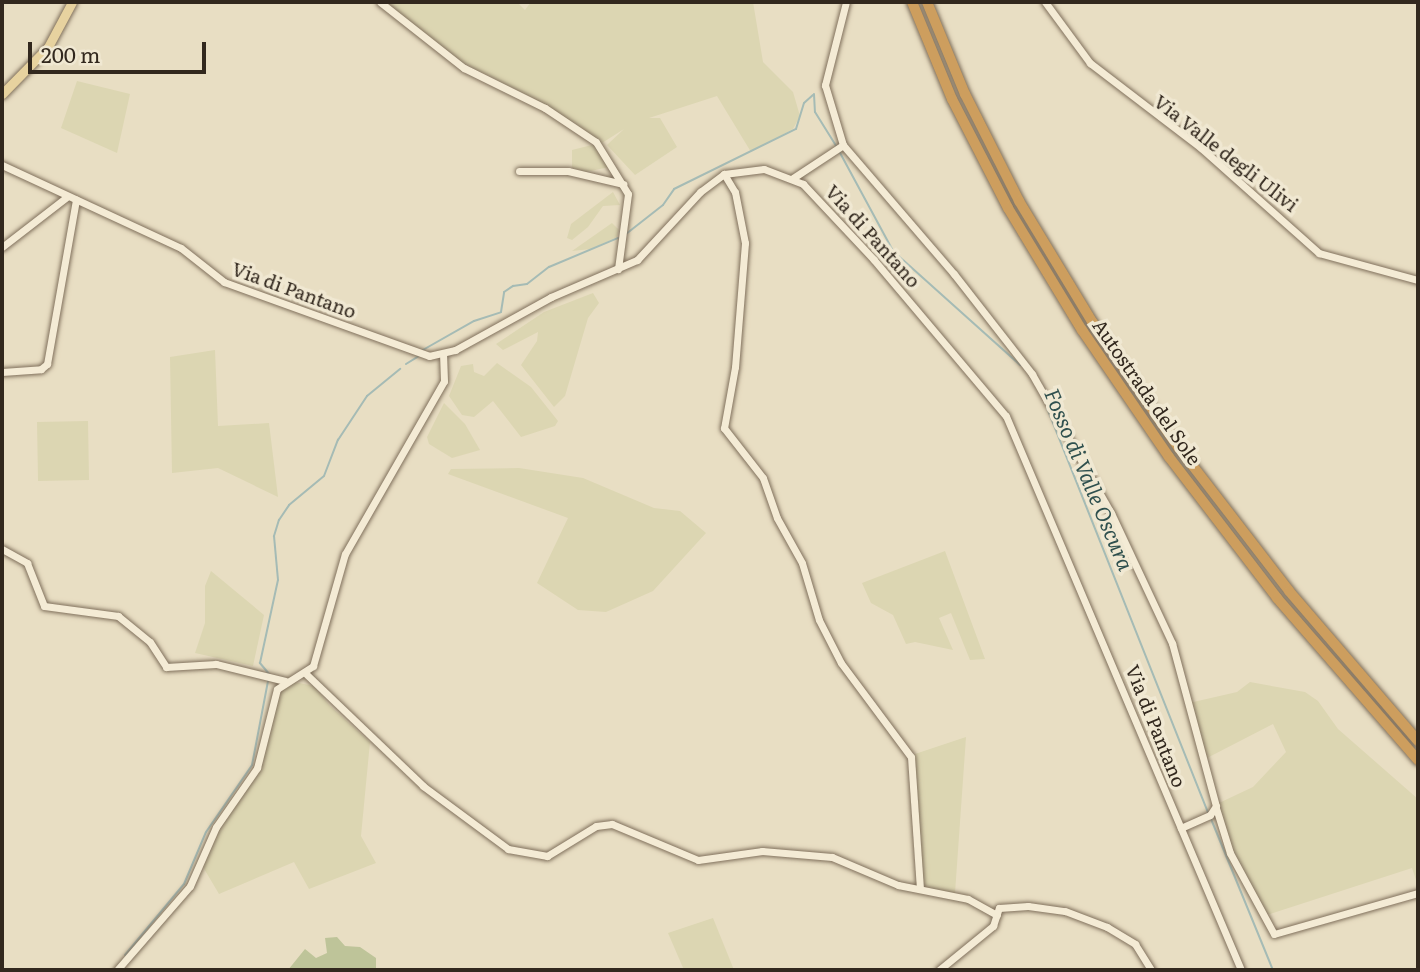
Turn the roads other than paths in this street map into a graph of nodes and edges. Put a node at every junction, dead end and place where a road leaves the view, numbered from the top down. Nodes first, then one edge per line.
1 (72, 2) edge
2 (380, 2) edge
3 (846, 2) edge
4 (912, 2) edge
5 (927, 2) edge
6 (1045, 2) edge
7 (2, 94) edge
8 (843, 145) junction
9 (2, 165) edge
10 (519, 171) dead end
11 (724, 174) junction
12 (793, 178) junction
13 (624, 184) junction
14 (68, 196) junction
15 (76, 200) junction
16 (2, 247) edge
17 (617, 269) junction
18 (1418, 280) edge
19 (443, 355) junction
20 (2, 372) edge
21 (2, 549) edge
22 (306, 674) junction
23 (285, 681) junction
24 (1418, 741) edge
25 (1418, 760) edge
26 (1216, 806) junction
27 (1181, 828) junction
28 (920, 889) junction
29 (1418, 893) edge
30 (997, 915) junction
31 (117, 970) edge
32 (939, 970) edge
33 (1151, 970) edge
34 (1241, 970) edge

1 - 7 main road
2 - 13 street
3 - 8 street
4 - 25 highway, Autostrada del Sole
5 - 24 highway, Autostrada del Sole
6 - 18 street, Via Valle degli Ulivi
8 - 12 street
8 - 26 street
9 - 14 street, Via di Pantano
10 - 13 street
11 - 12 street, Via di Pantano
11 - 17 street, Via di Pantano
11 - 28 street
12 - 27 street, Via di Pantano
13 - 17 street
14 - 15 street, Via di Pantano
14 - 16 street
15 - 19 street, Via di Pantano
15 - 20 street
17 - 19 street, Via di Pantano
19 - 22 street
21 - 23 street
22 - 23 street
22 - 28 street
23 - 31 street
26 - 27 street
26 - 29 street
27 - 34 street, Via di Pantano
28 - 30 street
30 - 32 street
30 - 33 street

